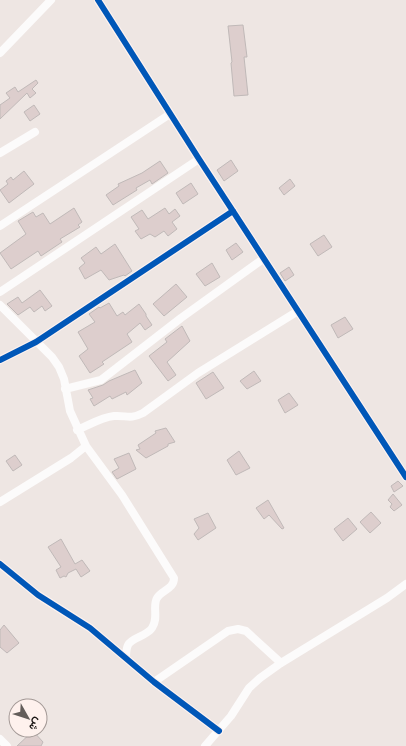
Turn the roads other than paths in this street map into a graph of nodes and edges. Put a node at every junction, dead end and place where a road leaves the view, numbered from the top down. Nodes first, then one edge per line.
1 (51, 0) edge
2 (98, 0) edge
3 (0, 53) edge
4 (170, 114) junction
5 (35, 132) dead end
6 (0, 153) edge
7 (199, 159) junction
8 (233, 212) junction
9 (0, 226) edge
10 (263, 259) junction
11 (0, 292) edge
12 (0, 305) edge
13 (298, 311) junction
14 (36, 342) junction
15 (0, 360) edge
16 (65, 389) junction
17 (77, 430) junction
18 (86, 446) junction
19 (406, 478) edge
20 (0, 502) edge
21 (0, 564) edge
22 (406, 584) edge
23 (126, 658) junction
24 (281, 663) junction
25 (154, 682) junction
26 (219, 731) junction
27 (0, 739) edge
28 (7, 746) edge
29 (205, 746) edge

1 - 3 street
2 - 4 street
4 - 7 street
4 - 9 street
5 - 6 street
7 - 8 street
7 - 11 street
8 - 10 street
8 - 14 street
10 - 13 street
10 - 16 street
12 - 14 street
13 - 17 street
13 - 19 street
14 - 15 street
14 - 16 street
16 - 17 street
17 - 18 street
18 - 20 street
18 - 23 street
21 - 23 street
22 - 24 street
23 - 25 street
24 - 25 street
24 - 26 street
25 - 26 street
26 - 29 street
27 - 28 street

